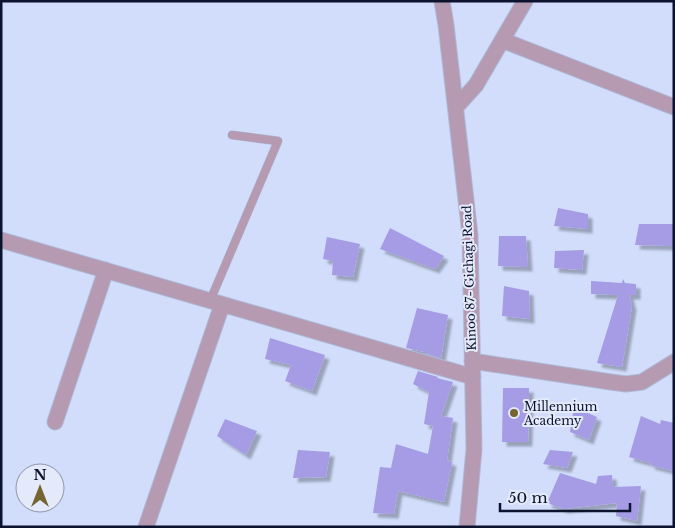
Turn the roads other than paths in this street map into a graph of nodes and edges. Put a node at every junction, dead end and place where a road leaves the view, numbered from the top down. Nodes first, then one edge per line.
1 (442, 1) edge
2 (525, 1) edge
3 (502, 40) junction
4 (456, 107) junction
5 (674, 107) edge
6 (232, 135) dead end
7 (1, 240) edge
8 (106, 270) junction
9 (216, 303) junction
10 (472, 361) junction
11 (674, 362) edge
12 (473, 377) junction
13 (55, 422) dead end
14 (471, 526) edge
15 (146, 527) edge

1 - 4 street, Kinoo 87- Gichagi Road
2 - 3 street
3 - 4 street
3 - 5 street
4 - 10 street, Kinoo 87- Gichagi Road
6 - 9 lane
7 - 8 street
8 - 9 street
8 - 13 street
9 - 12 street
9 - 15 street
10 - 11 street
10 - 12 street, Kinoo 87- Gichagi Road
12 - 14 street, Kinoo 87- Gichagi Road

